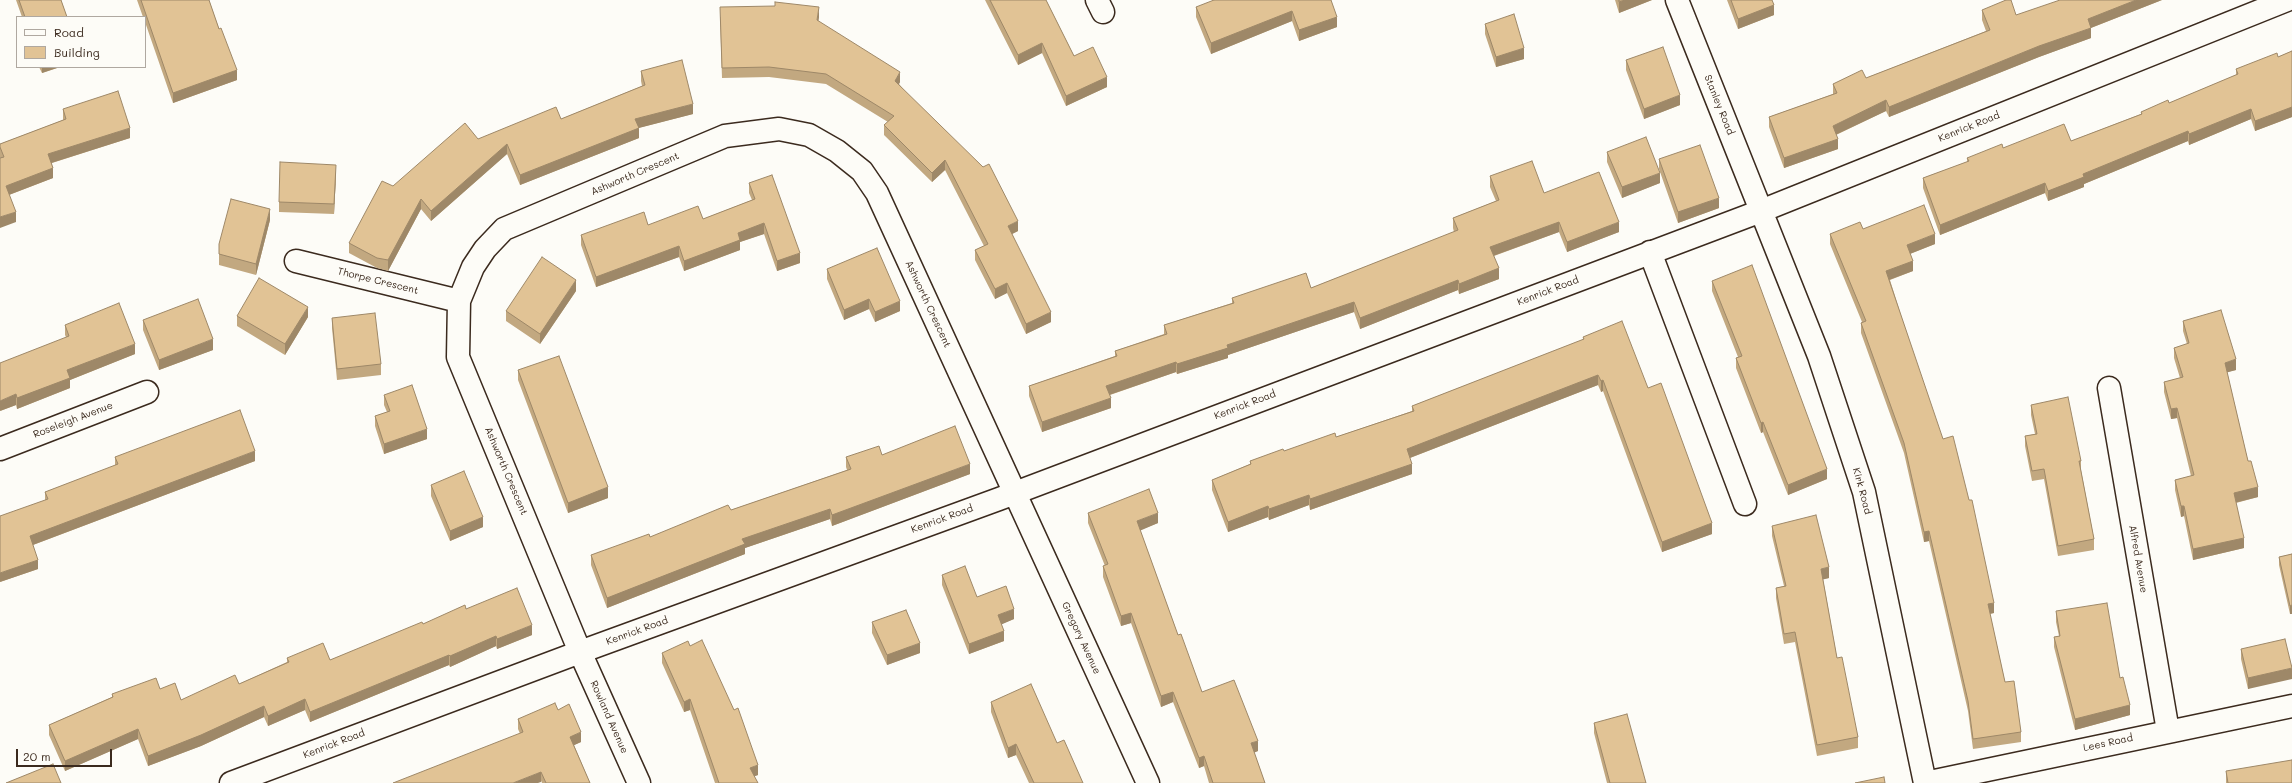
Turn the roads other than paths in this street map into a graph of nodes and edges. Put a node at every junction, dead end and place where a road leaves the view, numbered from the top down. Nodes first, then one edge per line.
1 (1677, 0) edge
2 (2288, 0) edge
3 (1761, 211) junction
4 (1650, 252) junction
5 (296, 261) dead end
6 (459, 301) junction
7 (2109, 388) dead end
8 (147, 392) dead end
9 (0, 449) edge
10 (1015, 492) junction
11 (1745, 504) dead end
12 (580, 652) junction
13 (2292, 706) edge
14 (2168, 731) junction
15 (231, 783) edge
16 (639, 783) edge
17 (1148, 783) edge
18 (1925, 783) edge

1 - 3 street, Stanley Road
2 - 3 street, Kenrick Road
3 - 4 street, Kenrick Road
3 - 18 street, Kirk Road
4 - 10 street, Kenrick Road
4 - 11 street
5 - 6 street, Thorpe Crescent
6 - 10 street, Ashworth Crescent
6 - 12 street, Ashworth Crescent
7 - 14 street, Alfred Avenue
8 - 9 street, Roseleigh Avenue
10 - 12 street, Kenrick Road
10 - 17 street, Gregory Avenue
12 - 15 street, Kenrick Road
12 - 16 street, Rowland Avenue
13 - 14 street, Lees Road
14 - 18 street, Lees Road

